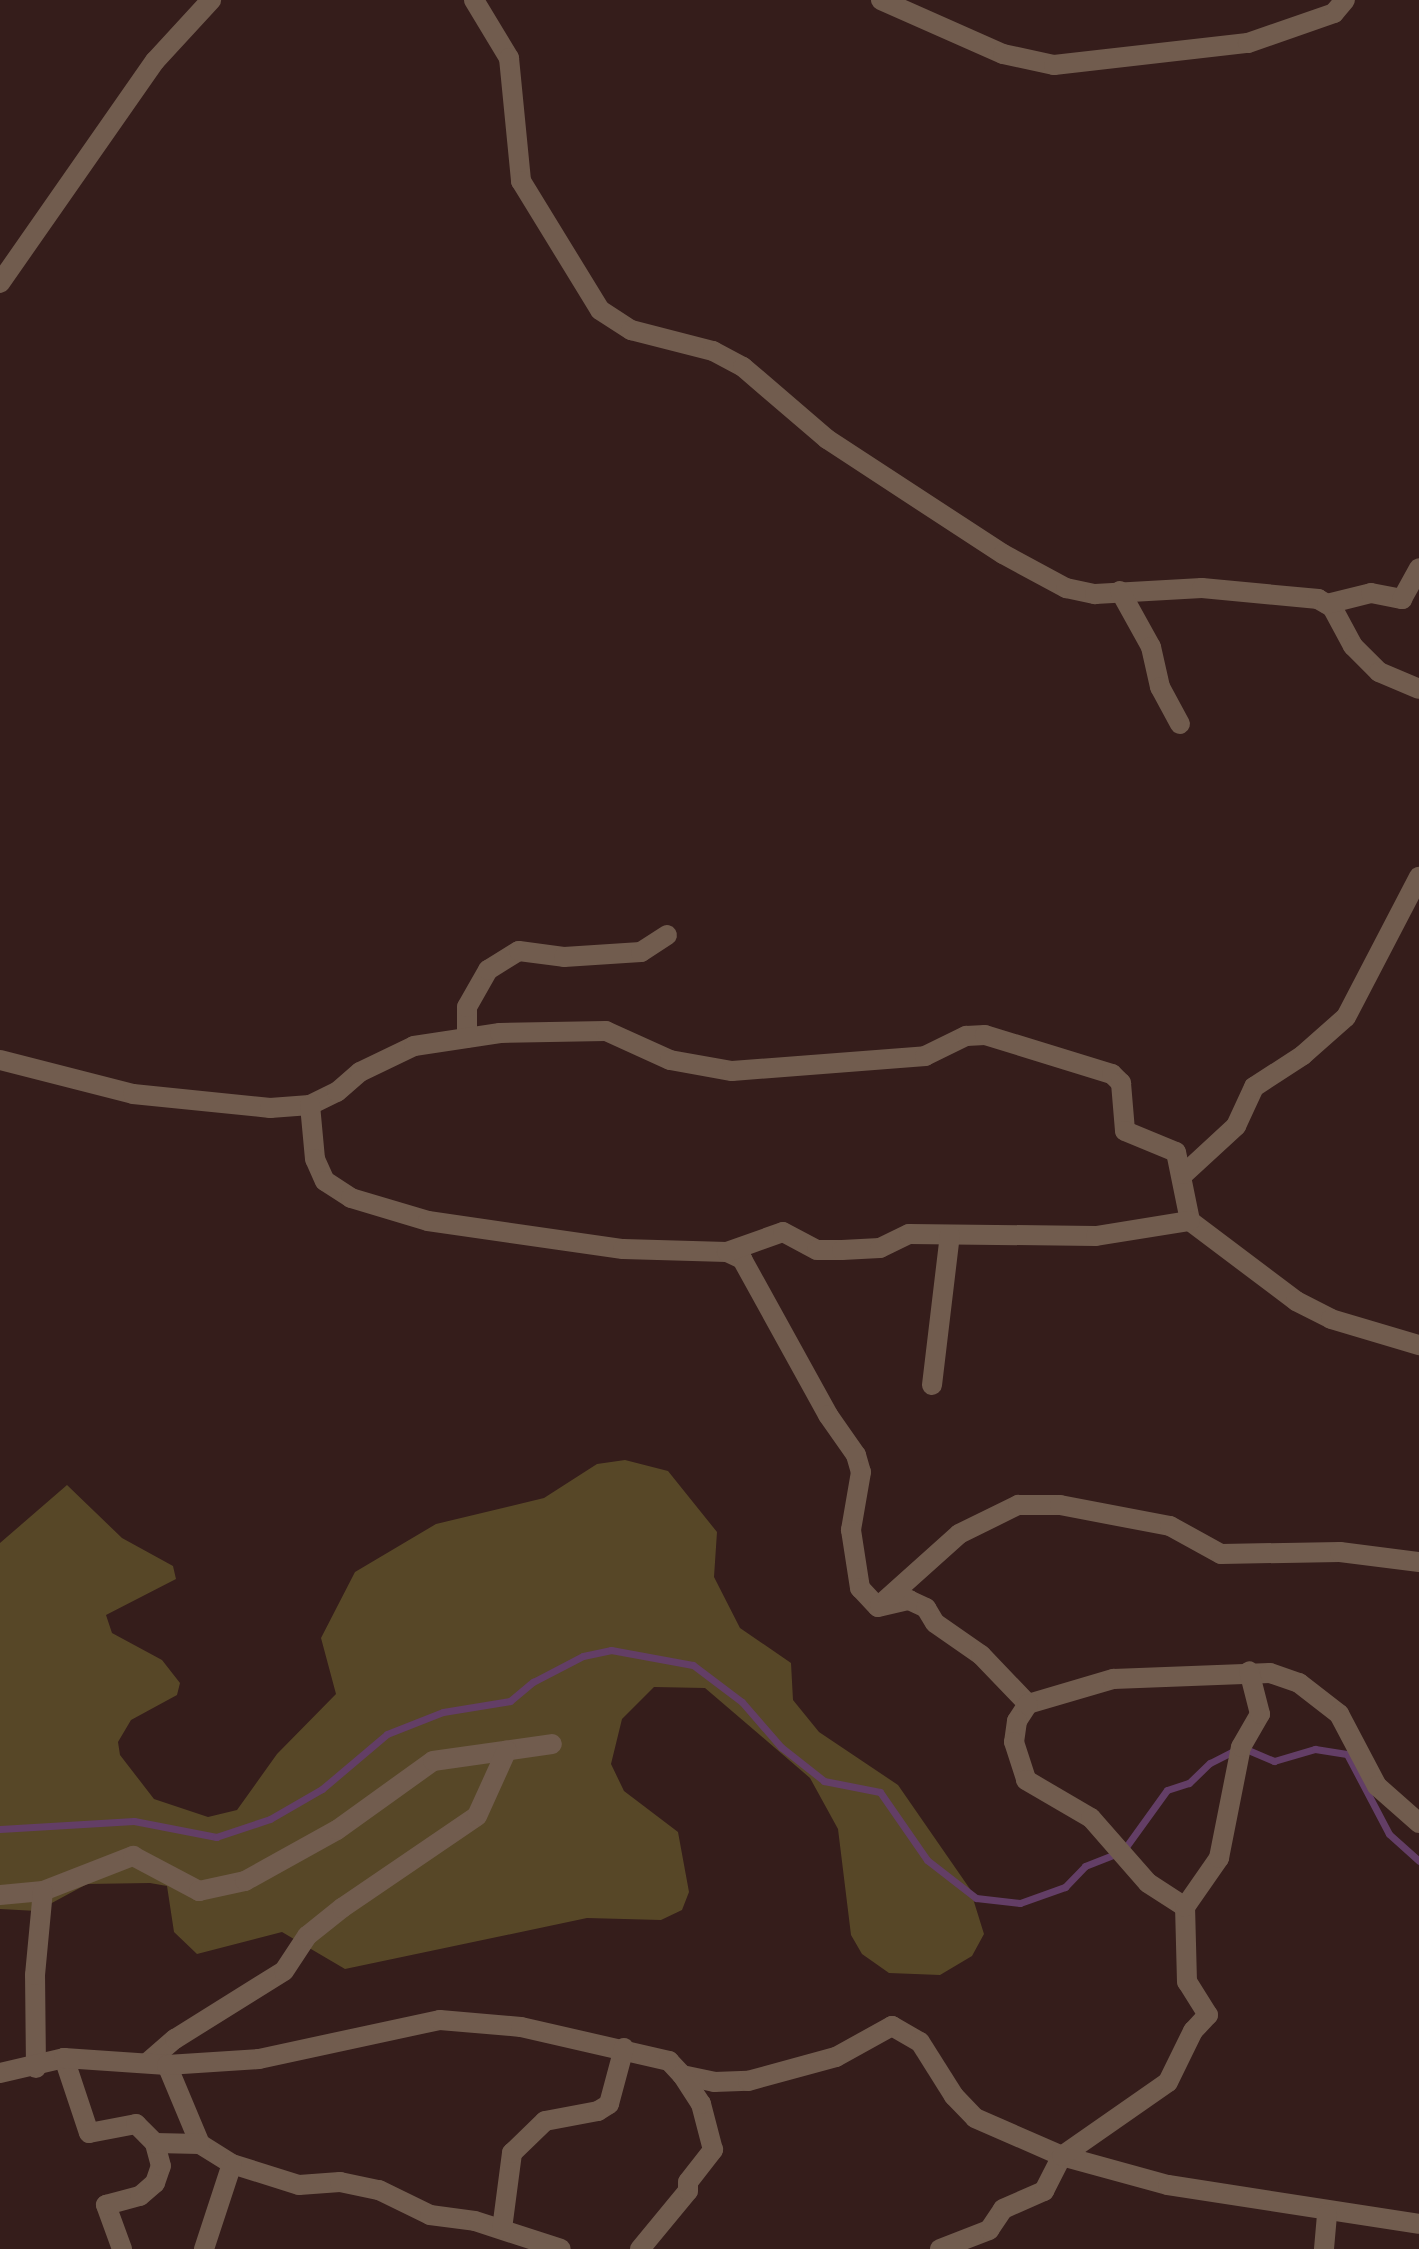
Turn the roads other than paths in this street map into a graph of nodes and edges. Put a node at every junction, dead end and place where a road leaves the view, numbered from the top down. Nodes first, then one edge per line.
1 (211, 0) edge
2 (474, 0) edge
3 (881, 0) edge
4 (1345, 0) edge
5 (0, 283) edge
6 (1419, 568) edge
7 (1120, 591) junction
8 (1327, 604) junction
9 (1419, 689) edge
10 (1180, 724) dead end
11 (1419, 877) edge
12 (667, 935) dead end
13 (467, 1038) junction
14 (0, 1060) edge
15 (310, 1105) junction
16 (1184, 1174) junction
17 (1190, 1221) junction
18 (950, 1235) junction
19 (727, 1252) junction
20 (1417, 1341) edge
21 (932, 1385) dead end
22 (1419, 1562) edge
23 (878, 1607) junction
24 (1249, 1671) junction
25 (1028, 1704) junction
26 (552, 1744) dead end
27 (507, 1750) junction
28 (1419, 1823) edge
29 (43, 1891) junction
30 (0, 1895) edge
31 (1185, 1907) junction
32 (624, 2048) junction
33 (64, 2058) junction
34 (157, 2064) junction
35 (36, 2068) junction
36 (0, 2073) edge
37 (682, 2075) junction
38 (155, 2143) junction
39 (200, 2144) junction
40 (1062, 2156) junction
41 (232, 2164) junction
42 (1327, 2214) junction
43 (1419, 2224) edge
44 (502, 2229) junction
45 (122, 2249) edge
46 (204, 2249) edge
47 (561, 2249) edge
48 (640, 2249) edge
49 (940, 2249) edge
50 (1324, 2249) edge

1 - 5 street
2 - 7 street
3 - 4 street
6 - 8 street
7 - 8 street
7 - 10 street
8 - 9 street
11 - 16 street
12 - 13 street
13 - 15 street
13 - 16 street
14 - 15 street
15 - 19 street
16 - 17 street
17 - 18 street
17 - 20 street
18 - 19 street
18 - 21 street
19 - 23 street
22 - 23 street
23 - 25 street
24 - 25 street
24 - 28 street
24 - 31 street
25 - 31 street
26 - 27 street
27 - 29 street
27 - 34 street
29 - 30 street
29 - 35 street
31 - 40 street
32 - 34 street
32 - 37 street
32 - 44 street
33 - 34 street
33 - 35 street
33 - 38 street
34 - 39 street
35 - 36 street
37 - 40 street
37 - 48 street
38 - 39 street
38 - 45 street
39 - 41 street
40 - 42 street
40 - 49 street
41 - 44 street
41 - 46 street
42 - 43 street
42 - 50 street
44 - 47 street

